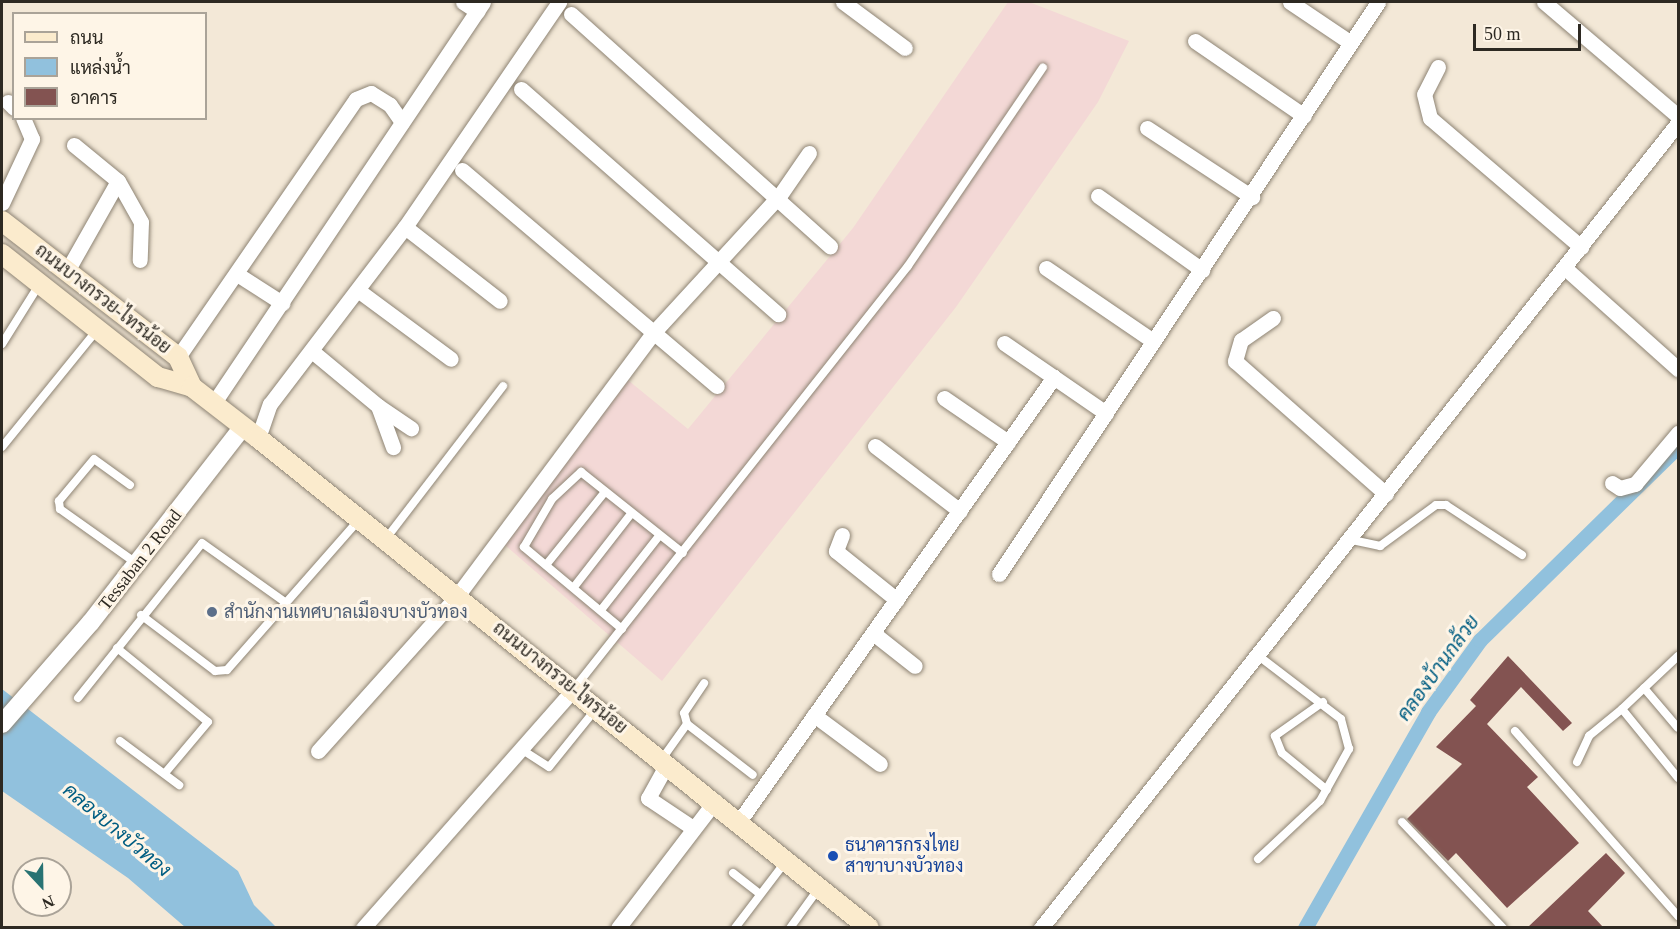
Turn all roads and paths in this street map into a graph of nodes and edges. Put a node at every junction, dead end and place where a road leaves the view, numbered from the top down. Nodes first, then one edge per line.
1 (463, 2) edge
2 (560, 2) edge
3 (843, 2) edge
4 (1290, 2) edge
5 (1377, 2) edge
6 (1544, 2) edge
7 (480, 6) edge
8 (572, 14) dead end
9 (1195, 41) dead end
10 (1351, 43) junction
11 (905, 48) dead end
12 (1042, 67) dead end
13 (1438, 67) dead end
14 (521, 89) dead end
15 (1304, 116) junction
16 (1678, 116) edge
17 (24, 120) edge
18 (402, 122) junction
19 (1678, 123) edge
20 (1147, 128) dead end
21 (74, 145) dead end
22 (809, 153) dead end
23 (462, 170) dead end
24 (118, 181) junction
25 (780, 195) junction
26 (1098, 196) dead end
27 (1252, 197) junction
28 (2, 203) edge
29 (2, 221) edge
30 (405, 227) junction
31 (830, 246) dead end
32 (1581, 248) junction
33 (2, 254) edge
34 (140, 260) dead end
35 (720, 262) junction
36 (1046, 267) dead end
37 (1564, 268) junction
38 (1202, 270) junction
39 (67, 271) junction
40 (237, 274) junction
41 (39, 284) junction
42 (358, 291) junction
43 (500, 301) dead end
44 (282, 303) junction
45 (778, 314) dead end
46 (1273, 318) dead end
47 (98, 329) junction
48 (653, 333) junction
49 (1153, 341) junction
50 (1005, 343) dead end
51 (2, 344) edge
52 (313, 352) junction
53 (178, 357) junction
54 (451, 359) dead end
55 (1678, 369) edge
56 (1054, 377) junction
57 (503, 386) dead end
58 (717, 386) dead end
59 (192, 387) junction
60 (944, 398) dead end
61 (213, 404) junction
62 (378, 406) junction
63 (1106, 413) junction
64 (411, 428) dead end
65 (250, 433) junction
66 (1678, 433) edge
67 (1008, 442) junction
68 (874, 446) dead end
69 (2, 447) edge
70 (393, 447) dead end
71 (1612, 483) dead end
72 (130, 484) dead end
73 (604, 492) junction
74 (1386, 494) junction
75 (960, 511) junction
76 (630, 515) junction
77 (359, 520) junction
78 (659, 536) junction
79 (842, 536) dead end
80 (1352, 540) junction
81 (384, 541) junction
82 (683, 552) junction
83 (1522, 555) dead end
84 (137, 564) junction
85 (546, 565) junction
86 (999, 574) dead end
87 (574, 587) junction
88 (458, 596) junction
89 (897, 600) junction
90 (286, 603) junction
91 (601, 610) junction
92 (141, 615) junction
93 (622, 629) junction
94 (873, 633) junction
95 (117, 648) junction
96 (1678, 656) edge
97 (1260, 657) junction
98 (915, 666) dead end
99 (704, 684) dead end
100 (1644, 688) junction
101 (573, 690) junction
102 (78, 698) dead end
103 (1323, 702) junction
104 (596, 708) junction
105 (1622, 709) junction
106 (814, 716) junction
107 (2, 724) edge
108 (687, 724) junction
109 (1678, 728) edge
110 (1515, 731) dead end
111 (120, 741) dead end
112 (521, 749) junction
113 (318, 751) dead end
114 (665, 762) junction
115 (1577, 762) dead end
116 (880, 764) dead end
117 (165, 773) junction
118 (753, 775) dead end
119 (1678, 778) edge
120 (179, 785) dead end
121 (1327, 790) junction
122 (715, 801) junction
123 (740, 820) junction
124 (1402, 822) dead end
125 (693, 828) junction
126 (1258, 859) dead end
127 (786, 860) junction
128 (733, 873) dead end
129 (820, 887) junction
130 (760, 894) junction
131 (1678, 916) edge
132 (363, 927) edge
133 (618, 927) edge
134 (735, 927) edge
135 (790, 927) edge
136 (869, 927) edge
137 (1041, 927) edge
138 (1503, 927) edge

1 - 7 street
2 - 30 street
3 - 11 street
4 - 10 street
5 - 10 street
6 - 16 street
7 - 18 street
8 - 25 street
9 - 15 street
10 - 15 street
12 - 82 lane
13 - 32 street
14 - 35 street
15 - 27 street
17 - 28 street
18 - 40 street
18 - 44 street
19 - 32 street
20 - 27 street
21 - 24 street
22 - 25 street
23 - 48 street
24 - 34 street
24 - 39 street
25 - 31 street
25 - 35 street
26 - 38 street
27 - 38 street
29 - 39 main road, ถนนบางกรวย-ไทรน้อย
30 - 42 street
30 - 43 street
32 - 37 street
33 - 41 main road, ถนนบางกรวย-ไทรน้อย
35 - 45 street
35 - 48 street
36 - 49 street
37 - 55 street
37 - 74 street
38 - 49 street
39 - 53 main road, ถนนบางกรวย-ไทรน้อย
40 - 44 street
40 - 53 street
41 - 47 main road, ถนนบางกรวย-ไทรน้อย
41 - 51 lane
42 - 52 street
42 - 54 street
44 - 61 street
46 - 74 street
47 - 59 main road, ถนนบางกรวย-ไทรน้อย
47 - 69 lane
48 - 58 street
48 - 88 street
49 - 63 street
50 - 56 street
52 - 62 street
52 - 65 street
53 - 59 main road, ถนนบางกรวย-ไทรน้อย
56 - 63 street
56 - 67 street
57 - 81 lane
59 - 61 main road, ถนนบางกรวย-ไทรน้อย
60 - 67 street
61 - 65 main road, ถนนบางกรวย-ไทรน้อย
62 - 64 street
62 - 70 street
63 - 86 street
65 - 77 main road, ถนนบางกรวย-ไทรน้อย
65 - 84 street, Tessaban 2 Road
66 - 71 street
67 - 75 street
68 - 75 street
72 - 84 lane
73 - 76 lane
73 - 85 lane
73 - 85 lane
74 - 80 street
75 - 89 street
76 - 78 lane
76 - 87 lane
77 - 81 main road, ถนนบางกรวย-ไทรน้อย
77 - 90 lane
78 - 82 lane
78 - 91 lane
79 - 89 street
80 - 83 lane
80 - 97 street
81 - 88 main road, ถนนบางกรวย-ไทรน้อย
82 - 93 lane
84 - 107 street, Tessaban 2 Road
85 - 87 lane
87 - 91 lane
88 - 101 main road, ถนนบางกรวย-ไทรน้อย
88 - 113 street
89 - 94 street
90 - 92 lane
90 - 92 lane
91 - 93 lane
92 - 95 lane
93 - 101 lane
94 - 98 street
94 - 106 street
95 - 102 lane
95 - 117 lane
96 - 100 lane
97 - 103 lane
97 - 137 street
99 - 108 lane
100 - 105 lane
100 - 109 lane
101 - 104 main road, ถนนบางกรวย-ไทรน้อย
101 - 112 street
103 - 121 lane
103 - 121 lane
104 - 112 lane
104 - 114 main road, ถนนบางกรวย-ไทรน้อย
105 - 115 lane
105 - 119 lane
106 - 116 street
106 - 123 street
108 - 114 lane
108 - 118 lane
110 - 131 lane
111 - 117 lane
112 - 132 street
114 - 122 main road, ถนนบางกรวย-ไทรน้อย
114 - 125 street
117 - 120 lane
121 - 126 lane
122 - 123 main road, ถนนบางกรวย-ไทรน้อย
122 - 125 street
123 - 127 main road, ถนนบางกรวย-ไทรน้อย
124 - 138 lane
125 - 133 street
127 - 129 main road, ถนนบางกรวย-ไทรน้อย
127 - 130 lane
128 - 130 lane
129 - 135 lane
129 - 136 main road, ถนนบางกรวย-ไทรน้อย
130 - 134 lane

